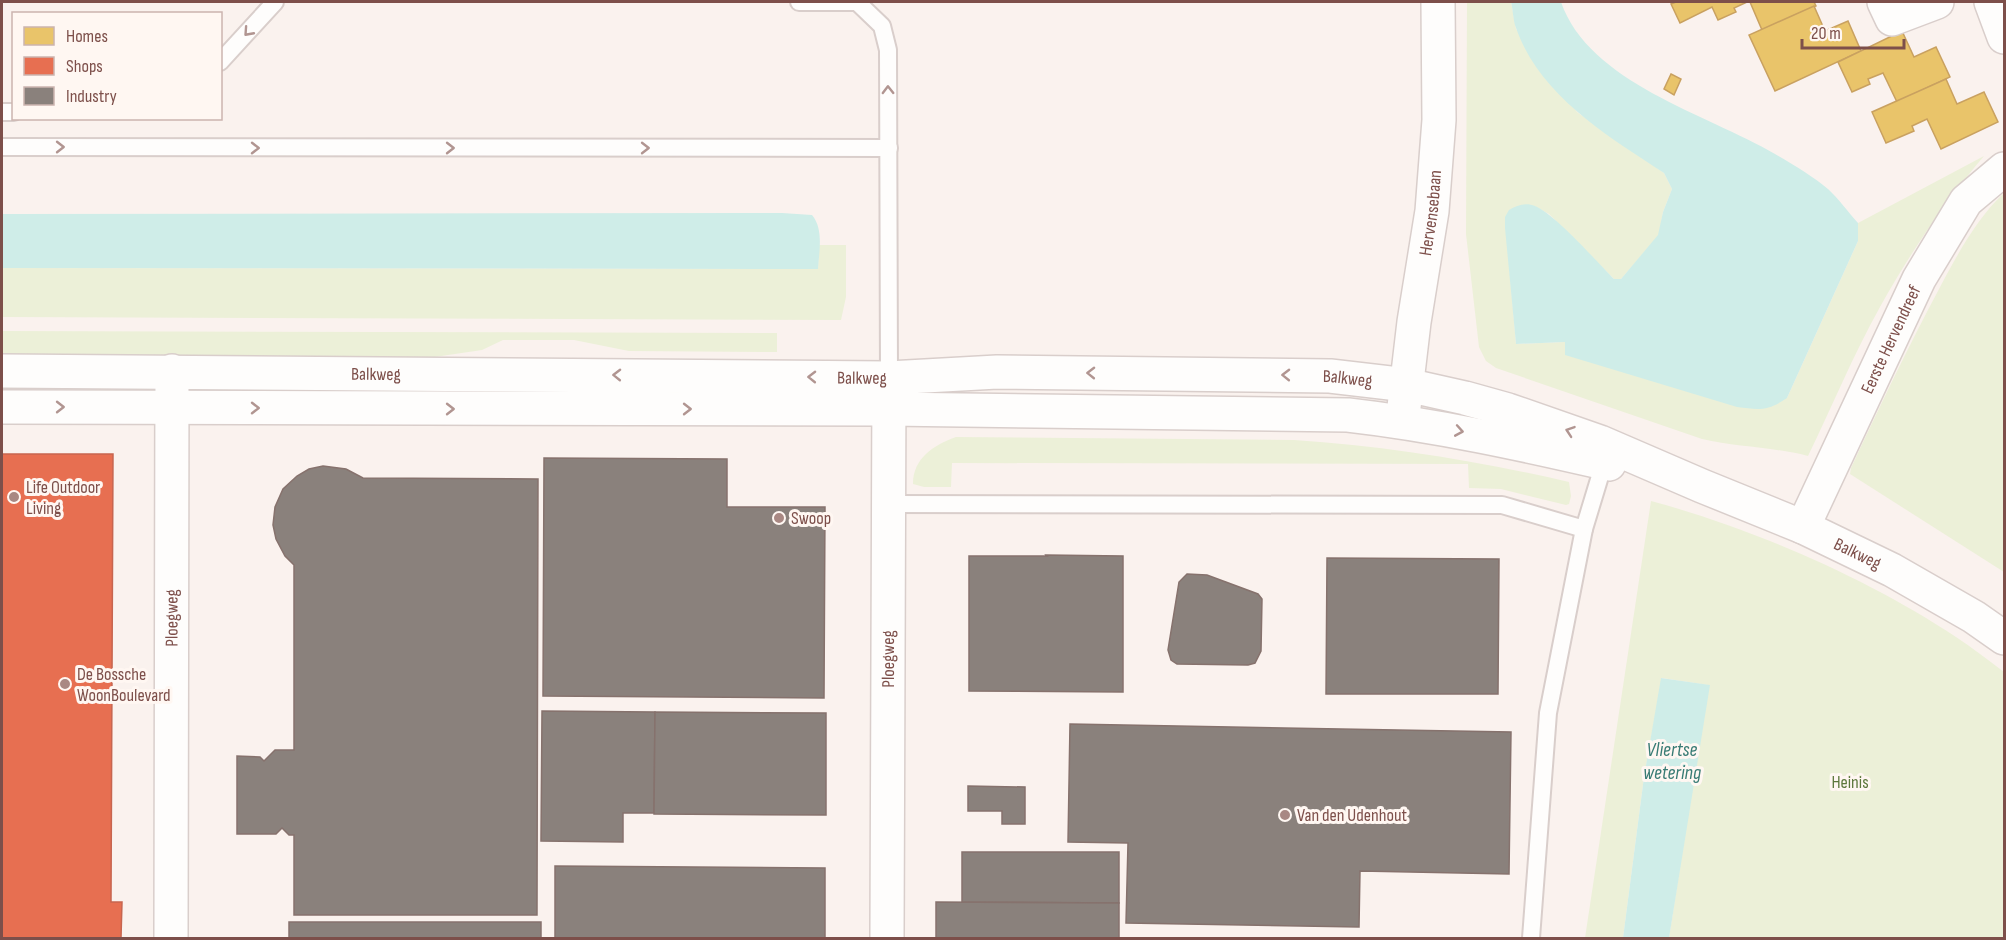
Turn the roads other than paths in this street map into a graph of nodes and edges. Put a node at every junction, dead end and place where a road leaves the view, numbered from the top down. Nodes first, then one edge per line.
1 (275, 2) edge
2 (799, 2) edge
3 (1438, 2) edge
4 (1884, 2) edge
5 (1937, 2) edge
6 (1991, 2) edge
7 (2004, 37) edge
8 (222, 60) edge
9 (2, 147) edge
10 (889, 148) junction
11 (2004, 169) edge
12 (2, 371) edge
13 (172, 371) junction
14 (1407, 386) junction
15 (889, 393) junction
16 (2, 407) edge
17 (172, 407) junction
18 (1402, 421) junction
19 (1604, 463) junction
20 (1702, 486) junction
21 (888, 504) junction
22 (1803, 527) junction
23 (1584, 529) junction
24 (2004, 638) edge
25 (171, 939) edge
26 (887, 939) edge
27 (1532, 939) edge

1 -> 8 lane
10 -> 2 lane
3 - 14 street, Hervensebaan
4 - 5 street
6 - 7 street
9 -> 10 lane
10 - 15 lane
11 - 22 street, Eerste Hervendreef
12 - 13 street, Balkweg
15 -> 13 street, Balkweg
13 - 17 street, Ploegweg
14 -> 15 street, Balkweg
14 - 18 street, Hervensebaan
20 -> 14 street, Balkweg
17 -> 15 street, Balkweg
15 - 18 street, Balkweg
15 - 21 street, Ploegweg
16 -> 17 street, Balkweg
17 - 25 street, Ploegweg
18 -> 19 street, Balkweg
19 - 20 street, Balkweg
19 - 23 lane
20 - 22 street, Balkweg
21 - 23 lane
21 - 26 street, Ploegweg
22 - 24 street, Balkweg
23 - 27 lane

